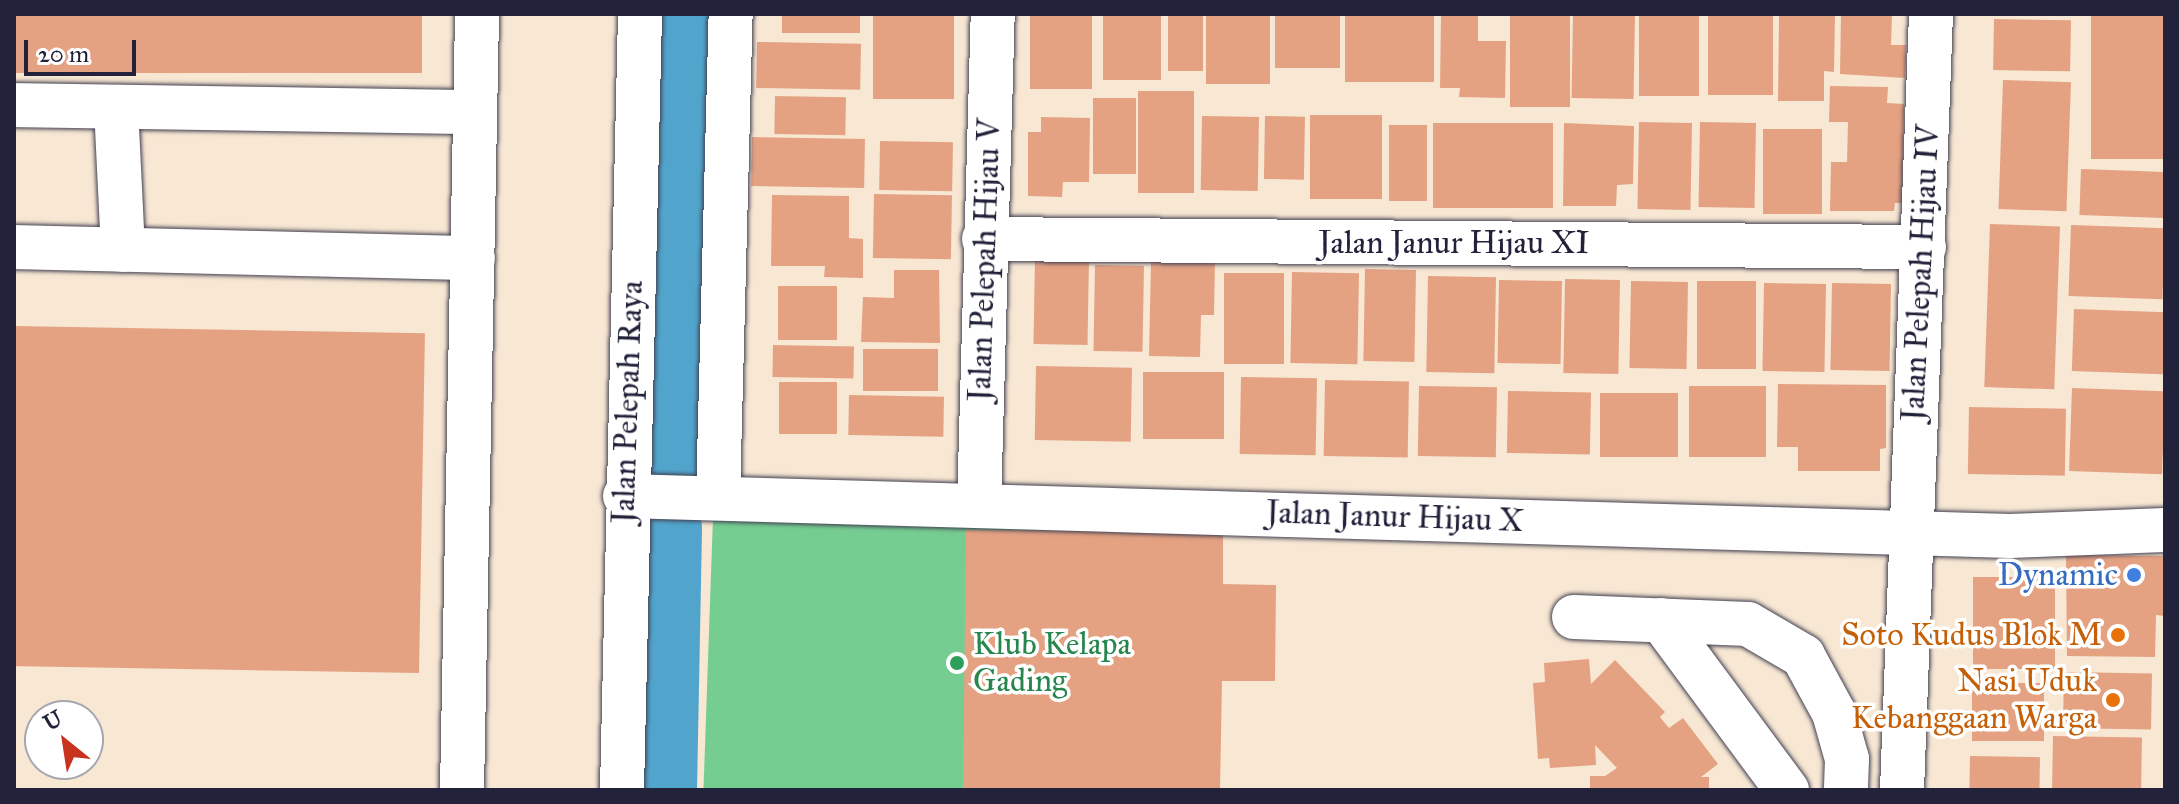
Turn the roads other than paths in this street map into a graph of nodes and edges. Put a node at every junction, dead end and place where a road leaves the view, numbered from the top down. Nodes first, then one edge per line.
1 (477, 14) edge
2 (640, 14) edge
3 (731, 14) edge
4 (993, 14) edge
5 (1931, 14) edge
6 (14, 105) edge
7 (116, 107) junction
8 (475, 112) junction
9 (984, 239) junction
10 (14, 247) edge
11 (1924, 247) junction
12 (123, 250) junction
13 (473, 258) junction
14 (625, 496) junction
15 (699, 497) junction
16 (979, 506) junction
17 (2165, 530) edge
18 (1909, 531) junction
19 (1574, 617) dead end
20 (1661, 620) junction
21 (462, 790) edge
22 (622, 790) edge
23 (1787, 790) edge
24 (1846, 790) edge
25 (1902, 790) edge

1 - 8 street
2 - 14 street, Jalan Pelepah Raya
3 - 15 street
4 - 9 street, Jalan Pelepah Hijau V
5 - 11 street, Jalan Pelepah Hijau IV
6 - 7 street
7 - 8 street
7 - 12 street
8 - 13 street
9 - 11 street, Jalan Janur Hijau XI
9 - 16 street, Jalan Pelepah Hijau V
10 - 12 street
11 - 18 street, Jalan Pelepah Hijau IV
12 - 13 street
13 - 21 street
14 - 15 street, Jalan Janur Hijau X
14 - 22 street, Jalan Pelepah Raya
15 - 16 street, Jalan Janur Hijau X
16 - 18 street, Jalan Janur Hijau X
17 - 18 street, Jalan Janur Hijau X
18 - 25 street, Jalan Pelepah Hijau IV
19 - 20 street
20 - 23 street
20 - 24 street

